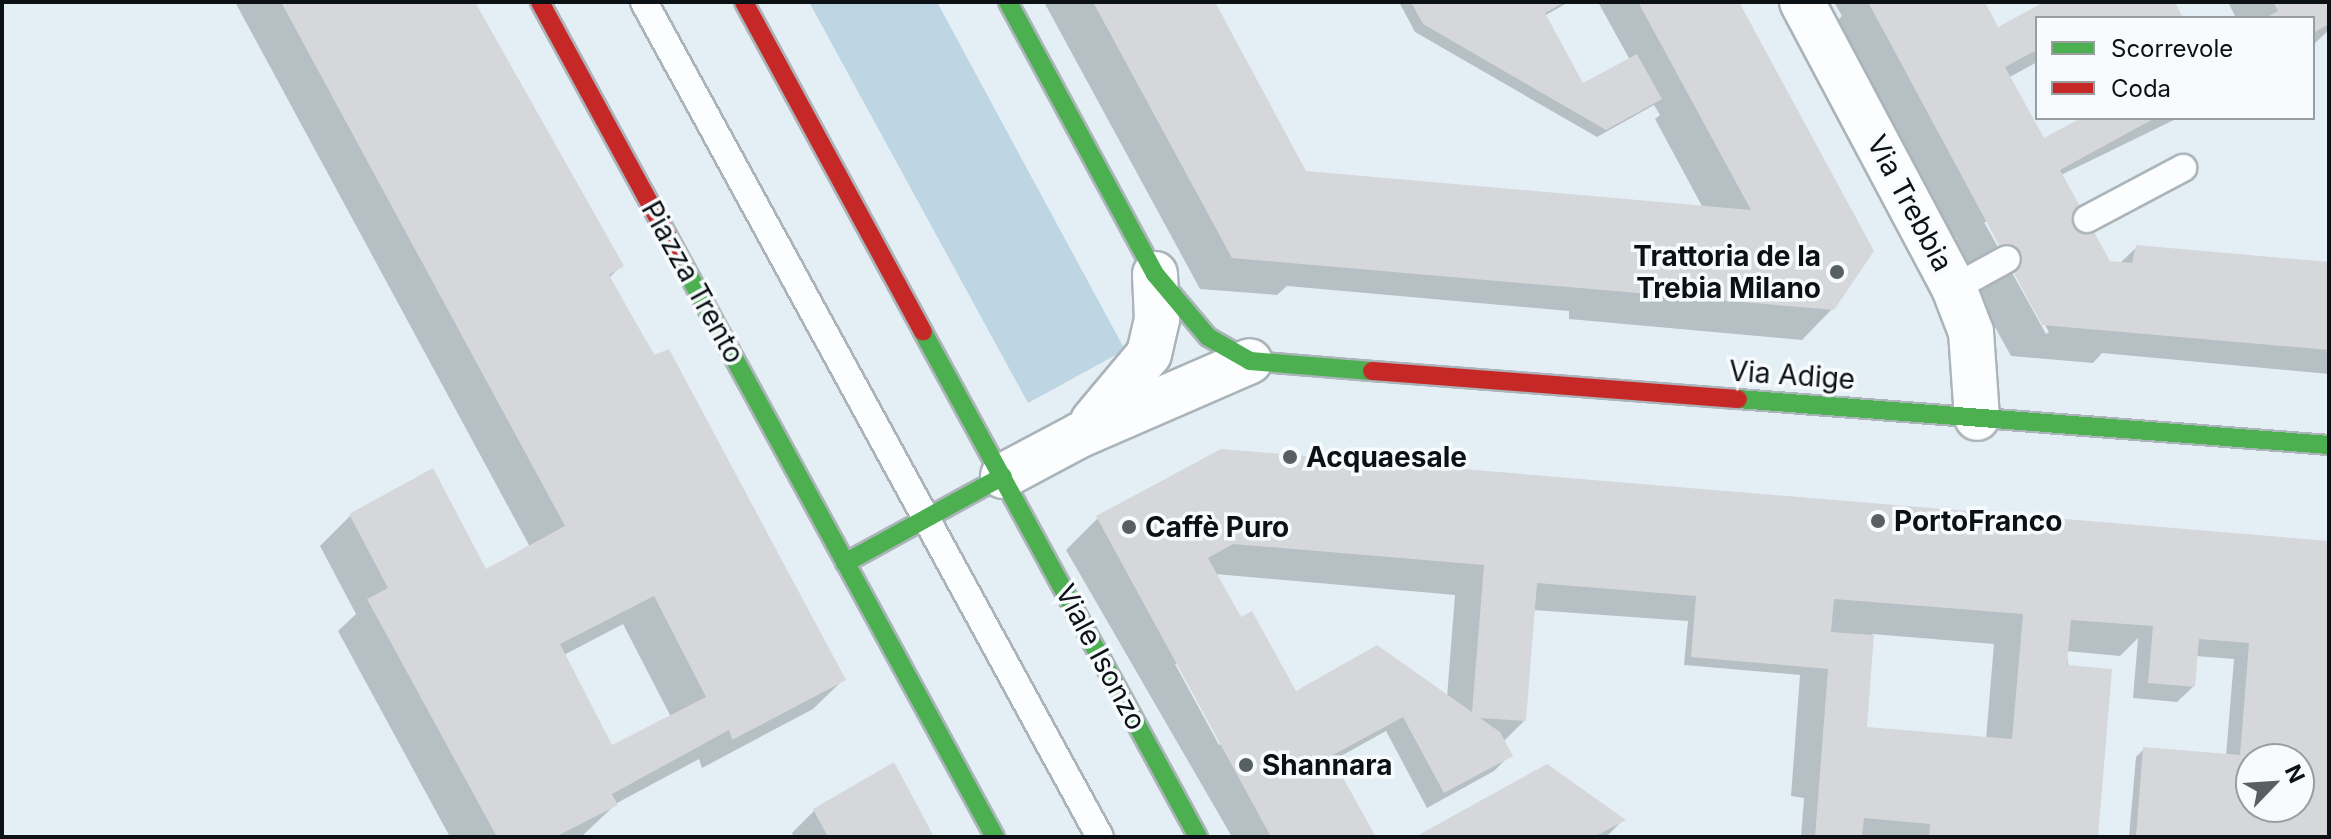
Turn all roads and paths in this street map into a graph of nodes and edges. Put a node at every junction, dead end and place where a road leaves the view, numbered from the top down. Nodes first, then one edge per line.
1 (540, 2) edge
2 (644, 2) edge
3 (744, 2) edge
4 (1008, 2) edge
5 (1802, 2) edge
6 (2183, 168) dead end
7 (2087, 219) dead end
8 (2007, 259) dead end
9 (1155, 274) junction
10 (1954, 288) junction
11 (1250, 361) junction
12 (1977, 418) junction
13 (1080, 435) junction
14 (2329, 445) edge
15 (1003, 476) junction
16 (928, 518) junction
17 (845, 563) junction
18 (995, 837) edge
19 (1100, 837) edge
20 (1198, 837) edge

1 - 17 main road, Piazza Trento
2 - 16 lane
3 - 15 main road
4 - 9 main road
5 - 10 street, Via Trebbia
6 - 7 lane
8 - 10 lane
9 - 11 main road
9 - 13 street
10 - 12 street, Via Trebbia
11 - 12 main road, Via Adige
11 - 13 street
12 - 14 main road, Via Adige
13 - 15 street
15 - 16 main road
15 - 20 main road, Viale Isonzo
16 - 17 main road
16 - 19 lane
17 - 18 main road

